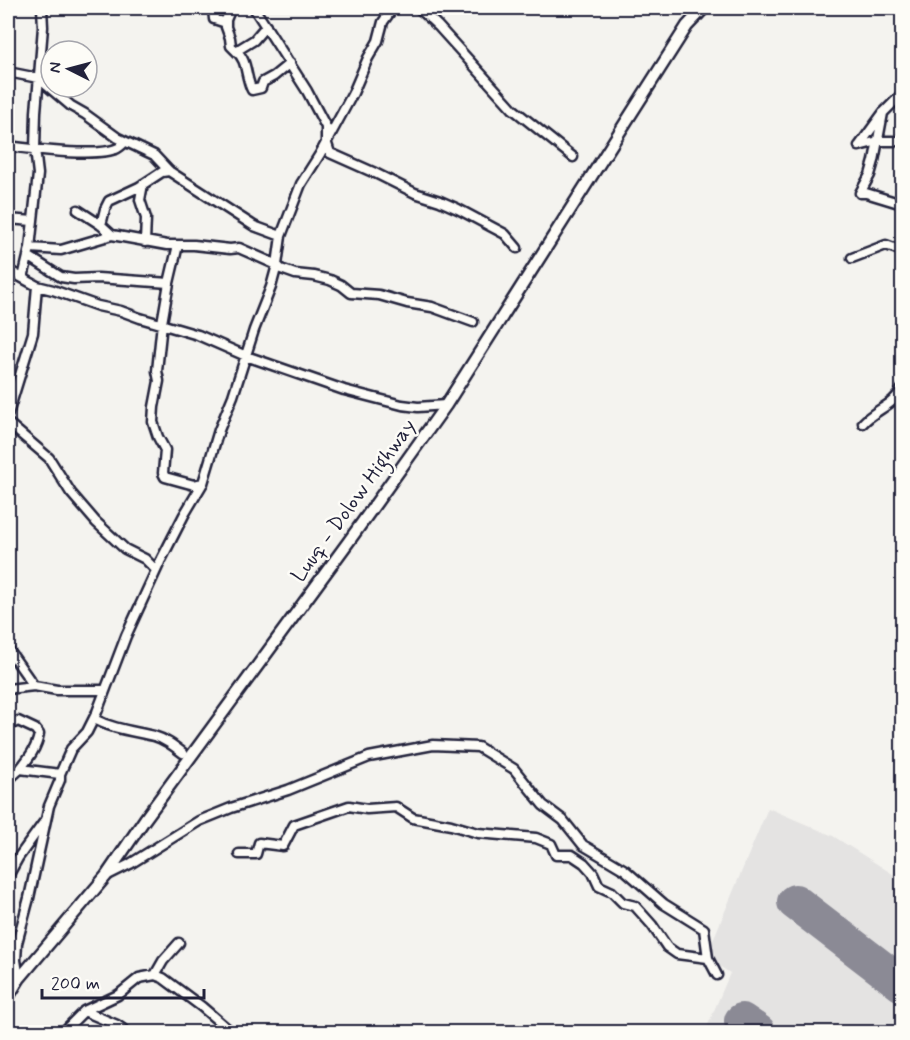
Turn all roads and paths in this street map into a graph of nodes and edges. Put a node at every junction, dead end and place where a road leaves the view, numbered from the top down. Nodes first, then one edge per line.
1 (42, 8) edge
2 (211, 8) edge
3 (231, 8) edge
4 (254, 8) edge
5 (393, 8) edge
6 (419, 8) edge
7 (695, 8) edge
8 (704, 8) edge
9 (226, 23) junction
10 (266, 26) junction
11 (687, 26) junction
12 (236, 51) junction
13 (290, 63) junction
14 (8, 72) edge
15 (38, 78) junction
16 (903, 94) edge
17 (883, 113) junction
18 (326, 141) junction
19 (878, 141) junction
20 (903, 141) edge
21 (125, 142) junction
22 (8, 146) edge
23 (35, 149) junction
24 (573, 157) dead end
25 (169, 171) junction
26 (143, 184) junction
27 (903, 204) edge
28 (78, 210) dead end
29 (8, 219) edge
30 (33, 221) junction
31 (101, 225) junction
32 (112, 235) junction
33 (281, 236) junction
34 (145, 242) junction
35 (178, 245) junction
36 (517, 248) dead end
37 (903, 251) edge
38 (29, 252) junction
39 (852, 258) dead end
40 (277, 264) junction
41 (8, 270) edge
42 (23, 278) junction
43 (169, 283) junction
44 (37, 286) junction
45 (473, 321) dead end
46 (162, 323) junction
47 (246, 356) junction
48 (903, 390) edge
49 (446, 405) junction
50 (8, 414) edge
51 (8, 423) edge
52 (863, 423) dead end
53 (203, 483) junction
54 (156, 570) junction
55 (8, 649) edge
56 (34, 686) junction
57 (8, 689) edge
58 (105, 690) junction
59 (94, 719) junction
60 (8, 726) edge
61 (183, 753) dead end
62 (20, 769) junction
63 (60, 774) junction
64 (8, 780) edge
65 (47, 818) junction
66 (239, 854) dead end
67 (8, 876) edge
68 (106, 876) junction
69 (179, 943) dead end
70 (708, 958) junction
71 (155, 975) junction
72 (717, 975) dead end
73 (19, 979) junction
74 (8, 997) edge
75 (84, 1011) junction
76 (63, 1032) edge
77 (127, 1032) edge
78 (231, 1032) edge

1 - 15 street
2 - 9 street
3 - 9 street
4 - 10 street
5 - 18 street
6 - 24 street
7 - 11 street
8 - 11 main road, Luuq - Dolow Highway
9 - 12 street
10 - 12 street
10 - 13 street
11 - 49 main road, Luuq - Dolow Highway
12 - 13 street
13 - 18 street
14 - 15 street
15 - 21 street
15 - 23 street
16 - 17 street
17 - 19 street
17 - 19 street
18 - 33 street
18 - 36 street
19 - 20 street
19 - 27 street
21 - 23 street
21 - 25 street
22 - 23 street
23 - 30 street
25 - 26 street
25 - 33 street
26 - 31 street
26 - 34 street
28 - 31 street
29 - 30 street
30 - 38 street
31 - 32 street
32 - 34 street
32 - 38 street
33 - 40 street
34 - 35 street
35 - 40 street
35 - 43 street
37 - 39 street
38 - 42 street
38 - 43 street
40 - 45 street
40 - 47 street
41 - 42 street
42 - 44 street
43 - 46 street
44 - 46 street
44 - 50 street
46 - 47 street
46 - 53 street
47 - 49 street
47 - 53 street
48 - 52 street
49 - 68 main road, Luuq - Dolow Highway
51 - 54 street
53 - 54 street
54 - 58 street
55 - 56 street
56 - 57 street
56 - 58 street
58 - 59 street
59 - 61 street
59 - 63 street
60 - 62 street
62 - 63 street
62 - 64 street
63 - 65 street
65 - 67 street
65 - 73 street
66 - 70 street
68 - 70 street
68 - 73 main road, Luuq - Dolow Highway
69 - 71 street
70 - 72 street
71 - 75 street
71 - 78 street
73 - 74 main road, Luuq - Dolow Highway
75 - 76 street
75 - 77 street

